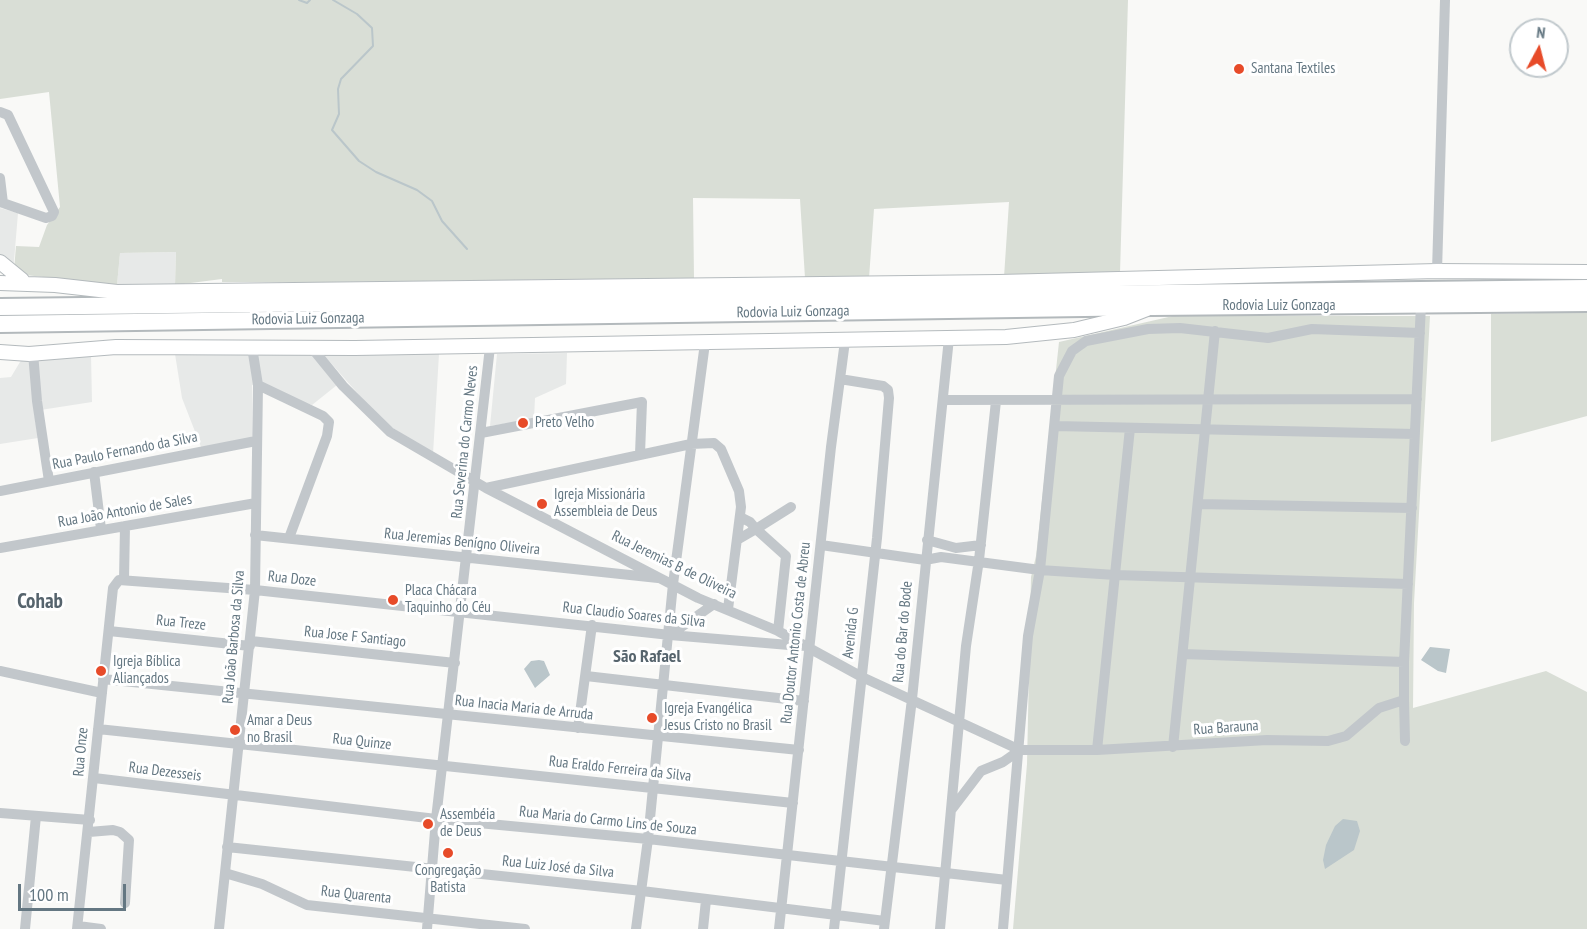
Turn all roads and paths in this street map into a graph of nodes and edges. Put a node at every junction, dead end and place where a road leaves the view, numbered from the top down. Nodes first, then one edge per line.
1 (1445, 0) edge
2 (0, 112) edge
3 (0, 178) edge
4 (2, 202) edge
5 (0, 262) edge
6 (1437, 271) junction
7 (1587, 272) edge
8 (0, 273) edge
9 (27, 282) junction
10 (0, 283) edge
11 (1587, 288) edge
12 (1587, 303) edge
13 (1421, 305) junction
14 (1152, 307) junction
15 (0, 318) edge
16 (1215, 331) junction
17 (1420, 333) junction
18 (949, 338) junction
19 (845, 341) junction
20 (705, 343) junction
21 (490, 346) junction
22 (252, 347) junction
23 (312, 348) junction
24 (0, 352) edge
25 (28, 353) junction
26 (0, 361) edge
27 (840, 379) junction
28 (258, 385) junction
29 (1417, 399) junction
30 (943, 400) junction
31 (996, 401) junction
32 (1210, 401) junction
33 (1056, 402) junction
34 (1055, 426) junction
35 (1130, 428) junction
36 (1206, 430) junction
37 (481, 433) junction
38 (1415, 434) junction
39 (256, 441) junction
40 (691, 444) junction
41 (640, 454) junction
42 (94, 472) junction
43 (49, 481) junction
44 (476, 482) junction
45 (486, 488) junction
46 (0, 491) edge
47 (256, 504) junction
48 (1198, 504) junction
49 (790, 507) dead end
50 (1412, 508) junction
51 (740, 517) junction
52 (125, 526) junction
53 (756, 529) junction
54 (101, 530) junction
55 (255, 535) junction
56 (289, 538) junction
57 (737, 540) junction
58 (927, 540) junction
59 (821, 545) junction
60 (981, 546) junction
61 (0, 548) edge
62 (875, 553) junction
63 (466, 558) junction
64 (925, 560) junction
65 (979, 560) junction
66 (1040, 570) junction
67 (1115, 575) junction
68 (1189, 578) junction
69 (122, 580) junction
70 (669, 582) junction
71 (1408, 584) junction
72 (255, 590) junction
73 (714, 604) junction
74 (728, 609) junction
75 (461, 612) junction
76 (701, 613) junction
77 (592, 625) junction
78 (109, 631) junction
79 (778, 632) junction
80 (669, 635) junction
81 (697, 638) junction
82 (250, 643) junction
83 (808, 647) junction
84 (1183, 654) junction
85 (1404, 662) junction
86 (455, 663) junction
87 (0, 671) edge
88 (586, 676) junction
89 (862, 677) junction
90 (103, 679) junction
91 (663, 684) junction
92 (102, 693) junction
93 (245, 695) junction
94 (912, 699) junction
95 (804, 700) junction
96 (1404, 700) junction
97 (450, 714) junction
98 (960, 722) junction
99 (578, 728) junction
100 (98, 729) junction
101 (658, 737) junction
102 (1405, 741) dead end
103 (239, 745) junction
104 (1173, 747) junction
105 (799, 750) junction
106 (1020, 750) junction
107 (1097, 750) junction
108 (444, 765) junction
109 (94, 778) junction
110 (653, 788) junction
111 (233, 796) junction
112 (793, 803) junction
113 (952, 809) junction
114 (0, 813) edge
115 (36, 816) junction
116 (436, 819) junction
117 (89, 826) junction
118 (648, 839) junction
119 (227, 847) junction
120 (788, 855) junction
121 (841, 861) junction
122 (891, 867) junction
123 (432, 870) junction
124 (225, 873) junction
125 (945, 873) junction
126 (1007, 880) junction
127 (642, 891) junction
128 (706, 900) junction
129 (125, 903) dead end
130 (782, 910) junction
131 (836, 916) junction
132 (428, 917) junction
133 (884, 925) edge
134 (77, 928) edge
135 (25, 929) edge
136 (101, 929) edge
137 (219, 929) edge
138 (427, 929) edge
139 (525, 929) edge
140 (636, 929) edge
141 (702, 929) edge
142 (779, 929) edge
143 (834, 929) edge
144 (940, 929) edge
145 (1003, 929) edge

1 - 6 street
2 - 4 street
3 - 4 street
5 - 9 main road
6 - 7 main road
6 - 9 main road
8 - 9 main road
9 - 10 main road
11 - 15 highway, Rodovia Luiz Gonzaga
12 - 13 highway, Rodovia Luiz Gonzaga
13 - 14 highway, Rodovia Luiz Gonzaga
13 - 17 street
14 - 15 highway, Rodovia Luiz Gonzaga
14 - 18 main road
16 - 17 street
16 - 32 street
16 - 33 street
17 - 29 street
18 - 19 main road
18 - 30 street, Rua do Bar do Bode
19 - 20 main road
19 - 27 street, Rua Doutor Antonio Costa de Abreu
20 - 21 main road
20 - 40 street
21 - 23 main road
21 - 37 street, Rua Severina do Carmo Neves
22 - 23 main road
22 - 25 main road
22 - 28 street, Rua João Barbosa da Silva
23 - 44 street, Rua Jeremias B de Oliveira
24 - 25 main road
25 - 26 main road
25 - 43 street
27 - 59 street, Rua Doutor Antonio Costa de Abreu
27 - 62 street, Avenida G
28 - 39 street, Rua João Barbosa da Silva
28 - 56 street
29 - 32 street
29 - 38 street
30 - 31 street
30 - 58 street, Rua do Bar do Bode
31 - 33 street
31 - 60 street
32 - 33 street
32 - 36 street
33 - 34 street
34 - 35 street
34 - 66 street
35 - 36 street
35 - 67 street
36 - 38 street
36 - 48 street
37 - 41 street
37 - 44 street, Rua Severina do Carmo Neves
38 - 50 street
39 - 42 street, Rua Paulo Fernando da Silva
39 - 47 street, Rua João Barbosa da Silva
40 - 41 street
40 - 51 street
40 - 70 street
41 - 45 street
42 - 43 street, Rua Paulo Fernando da Silva
42 - 54 street
43 - 46 street, Rua Paulo Fernando da Silva
44 - 45 street, Rua Jeremias B de Oliveira
44 - 63 street, Rua Severina do Carmo Neves
45 - 70 street, Rua Jeremias B de Oliveira
47 - 52 street, Rua João Antonio de Sales
47 - 55 street, Rua João Barbosa da Silva
48 - 50 street
48 - 68 street
49 - 53 street
50 - 71 street
51 - 53 street
51 - 57 street
52 - 54 street, Rua João Antonio de Sales
52 - 69 street, Rua Onze
53 - 57 street
53 - 79 street
54 - 61 street, Rua João Antonio de Sales
55 - 56 street, Rua Jeremias Benígno Oliveira
55 - 72 street, Rua João Barbosa da Silva
56 - 63 street, Rua Jeremias Benígno Oliveira
57 - 74 street
58 - 60 street
58 - 64 street, Rua do Bar do Bode
59 - 62 street
59 - 83 street, Rua Doutor Antonio Costa de Abreu
60 - 65 street
62 - 64 street
62 - 89 street, Avenida G
63 - 70 street, Rua Jeremias Benígno Oliveira
63 - 75 street, Rua Severina do Carmo Neves
64 - 65 street
64 - 94 street, Rua do Bar do Bode
65 - 66 street
65 - 98 street
66 - 67 street
66 - 106 street
67 - 68 street
67 - 107 street
68 - 71 street
68 - 84 street
69 - 72 street, Rua Doze
69 - 78 street, Rua Onze
70 - 73 street, Rua Jeremias B de Oliveira
70 - 80 street
71 - 85 street
72 - 75 street, Rua Doze
72 - 82 street, Rua João Barbosa da Silva
73 - 74 street, Rua Jeremias B de Oliveira
73 - 76 street
74 - 79 street, Rua Jeremias B de Oliveira
75 - 77 street, Rua Claudio Soares da Silva
75 - 86 street, Rua Severina do Carmo Neves
76 - 80 street
76 - 81 street
77 - 80 street, Rua Claudio Soares da Silva
77 - 88 street
78 - 82 street, Rua Treze
78 - 90 street, Rua Onze
79 - 83 street, Rua Jeremias B de Oliveira
80 - 81 street, Rua Claudio Soares da Silva
80 - 91 street
81 - 83 street, Rua Claudio Soares da Silva
82 - 86 street, Rua Jose F Santiago
82 - 93 street, Rua João Barbosa da Silva
83 - 89 street, Rua Jeremias B de Oliveira
83 - 95 street, Rua Doutor Antonio Costa de Abreu
84 - 85 street
84 - 104 street
85 - 96 street
86 - 97 street, Rua Severina do Carmo Neves
87 - 92 street
88 - 91 street
88 - 99 street
89 - 94 street, Rua Jeremias B de Oliveira
89 - 121 street, Avenida G
90 - 92 street, Rua Onze
90 - 93 street, Rua Inacia Maria de Arruda
91 - 95 street
91 - 101 street
92 - 100 street, Rua Onze
93 - 97 street, Rua Inacia Maria de Arruda
93 - 103 street, Rua João Barbosa da Silva
94 - 98 street, Rua Jeremias B de Oliveira
94 - 122 street, Rua do Bar do Bode
95 - 105 street, Rua Doutor Antonio Costa de Abreu
96 - 102 street
96 - 104 street, Rua Barauna
97 - 99 street, Rua Inacia Maria de Arruda
97 - 108 street, Rua Severina do Carmo Neves
98 - 106 street, Rua Jeremias B de Oliveira
98 - 113 street
99 - 101 street, Rua Inacia Maria de Arruda
100 - 103 street, Rua Quinze
100 - 109 street, Rua Onze
101 - 105 street, Rua Inacia Maria de Arruda
101 - 110 street
103 - 108 street, Rua Quinze
103 - 111 street, Rua João Barbosa da Silva
104 - 107 street, Rua Barauna
105 - 112 street, Rua Doutor Antonio Costa de Abreu
106 - 107 street, Rua Barauna
106 - 113 street
106 - 126 street
108 - 110 street, Rua Eraldo Ferreira da Silva
108 - 116 street
109 - 111 street, Rua Dezesseis
109 - 117 street, Rua Onze
110 - 112 street, Rua Eraldo Ferreira da Silva
110 - 118 street
111 - 116 street, Rua Maria do Carmo Lins de Souza
111 - 119 street, Rua João Barbosa da Silva
112 - 120 street, Rua Doutor Antonio Costa de Abreu
113 - 125 street
114 - 115 street
115 - 117 street
115 - 135 street
116 - 118 street, Rua Maria do Carmo Lins de Souza
116 - 123 street
117 - 129 street
117 - 134 street, Rua Onze
118 - 120 street, Rua Maria do Carmo Lins de Souza
118 - 127 street
119 - 123 street, Rua Luiz José da Silva
119 - 124 street, Rua João Barbosa da Silva
120 - 121 street, Rua Maria do Carmo Lins de Souza
120 - 130 street, Rua Doutor Antonio Costa de Abreu
121 - 122 street, Rua Maria do Carmo Lins de Souza
121 - 131 street, Avenida G
122 - 125 street, Rua Maria do Carmo Lins de Souza
122 - 133 street, Rua do Bar do Bode
123 - 127 street, Rua Luiz José da Silva
123 - 132 street
124 - 132 street, Rua Quarenta
124 - 137 street, Rua João Barbosa da Silva
125 - 126 street, Rua Maria do Carmo Lins de Souza
125 - 144 street
126 - 145 street
127 - 128 street, Rua Luiz José da Silva
127 - 140 street
128 - 130 street, Rua Luiz José da Silva
128 - 141 street
130 - 131 street, Rua Luiz José da Silva
130 - 142 street, Rua Doutor Antonio Costa de Abreu
131 - 133 street, Rua Luiz José da Silva
131 - 143 street, Avenida G
132 - 138 street
132 - 139 street, Rua Quarenta
134 - 136 street

